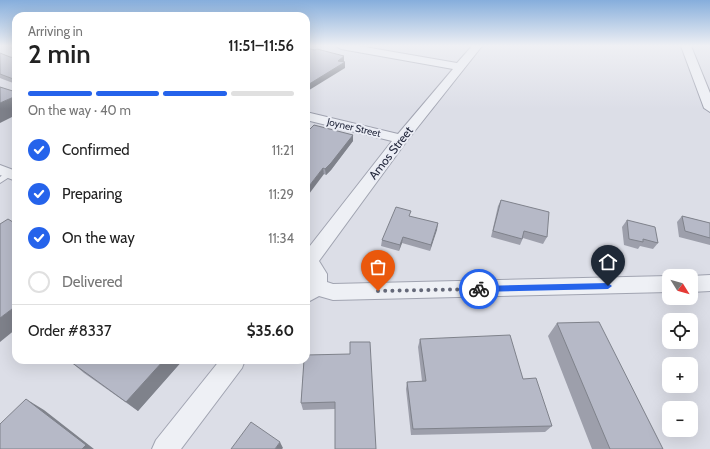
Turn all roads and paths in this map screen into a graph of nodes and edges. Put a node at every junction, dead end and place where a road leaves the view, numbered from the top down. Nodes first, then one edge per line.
1 (460, 67) edge
2 (694, 67) edge
3 (710, 108) edge
4 (310, 117) edge
5 (402, 139) junction
6 (310, 258) edge
7 (310, 265) edge
8 (710, 283) edge
9 (662, 284) edge
10 (698, 284) edge
11 (311, 291) edge
12 (231, 364) edge
13 (165, 449) edge

1 - 5 street, Amos Street
2 - 3 street
4 - 5 street, Joyner Street
5 - 6 street, Amos Street
7 - 11 street
8 - 10 street
9 - 11 street
12 - 13 street

